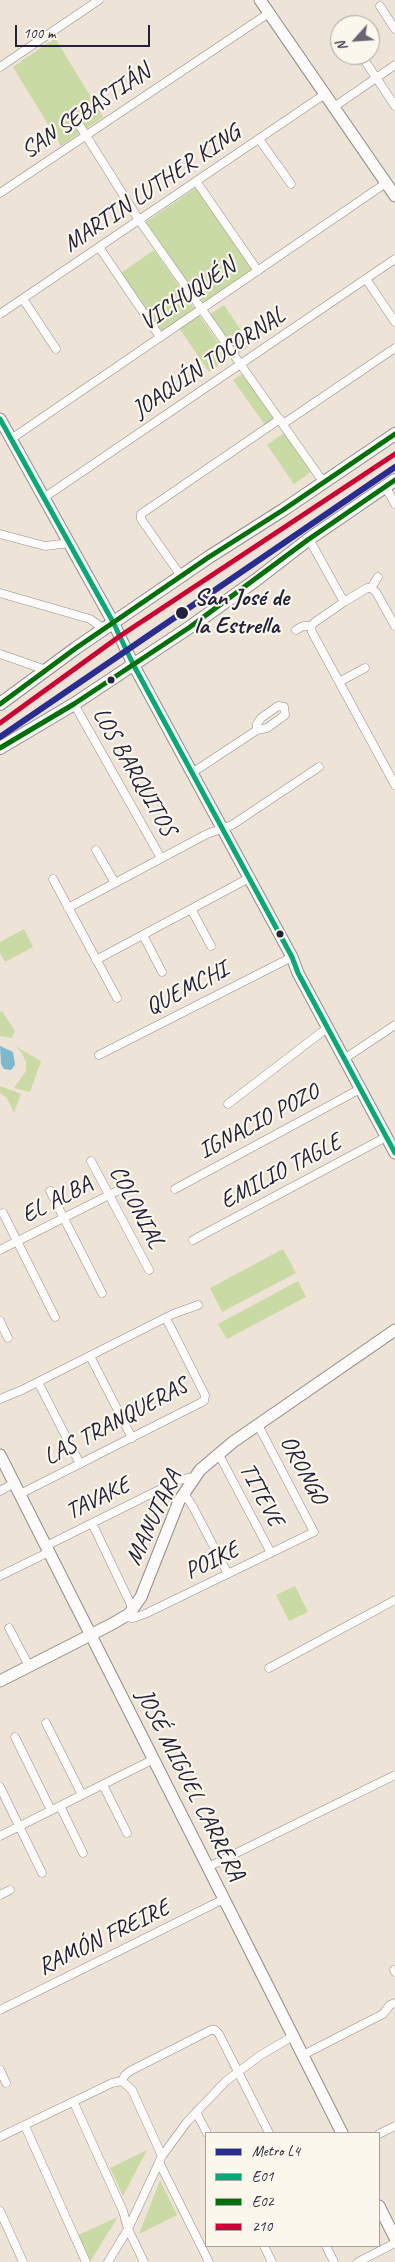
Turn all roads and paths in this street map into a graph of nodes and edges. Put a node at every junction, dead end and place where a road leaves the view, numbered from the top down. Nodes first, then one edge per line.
1 (99, 0) edge
2 (260, 0) edge
3 (380, 6) dead end
4 (269, 13) junction
5 (395, 29) edge
6 (368, 65) edge
7 (395, 65) edge
8 (0, 67) edge
9 (376, 78) junction
10 (325, 94) junction
11 (395, 106) edge
12 (334, 107) junction
13 (75, 118) dead end
14 (86, 135) junction
15 (259, 139) junction
16 (196, 181) junction
17 (386, 183) junction
18 (291, 184) dead end
19 (0, 193) edge
20 (395, 196) edge
21 (139, 220) junction
22 (98, 247) junction
23 (395, 259) edge
24 (258, 271) junction
25 (366, 279) junction
26 (23, 299) junction
27 (202, 309) junction
28 (0, 314) edge
29 (395, 322) edge
30 (160, 337) junction
31 (395, 348) edge
32 (56, 349) dead end
33 (241, 364) junction
34 (282, 422) junction
35 (2, 426) edge
36 (395, 434) edge
37 (11, 439) junction
38 (324, 483) junction
39 (390, 483) edge
40 (45, 497) junction
41 (395, 504) edge
42 (0, 534) edge
43 (309, 539) junction
44 (70, 543) junction
45 (181, 576) junction
46 (378, 577) dead end
47 (371, 588) junction
48 (0, 593) edge
49 (344, 602) junction
50 (109, 626) junction
51 (311, 626) junction
52 (395, 626) edge
53 (296, 630) dead end
54 (0, 654) edge
55 (133, 664) junction
56 (365, 668) dead end
57 (46, 670) junction
58 (339, 682) junction
59 (0, 704) edge
60 (74, 704) junction
61 (257, 730) dead end
62 (0, 748) edge
63 (319, 767) dead end
64 (192, 772) junction
65 (392, 772) edge
66 (395, 785) edge
67 (222, 829) junction
68 (96, 850) dead end
69 (161, 858) junction
70 (250, 878) junction
71 (53, 879) dead end
72 (115, 883) junction
73 (68, 908) junction
74 (191, 909) junction
75 (143, 935) junction
76 (211, 946) dead end
77 (292, 956) junction
78 (96, 960) junction
79 (162, 972) dead end
80 (117, 998) dead end
81 (395, 1026) edge
82 (327, 1028) junction
83 (99, 1055) dead end
84 (347, 1057) junction
85 (360, 1089) junction
86 (228, 1104) dead end
87 (391, 1138) edge
88 (395, 1153) edge
89 (91, 1160) dead end
90 (132, 1184) dead end
91 (175, 1188) dead end
92 (50, 1191) dead end
93 (110, 1194) junction
94 (3, 1213) dead end
95 (64, 1218) junction
96 (193, 1240) dead end
97 (17, 1241) junction
98 (0, 1250) edge
99 (149, 1270) dead end
100 (102, 1293) dead end
101 (198, 1305) dead end
102 (56, 1317) dead end
103 (166, 1318) junction
104 (0, 1321) edge
105 (395, 1330) edge
106 (8, 1338) dead end
107 (90, 1356) junction
108 (38, 1382) junction
109 (0, 1399) edge
110 (258, 1424) junction
111 (132, 1438) junction
112 (218, 1453) junction
113 (0, 1455) edge
114 (80, 1464) junction
115 (194, 1477) junction
116 (14, 1483) junction
117 (0, 1490) edge
118 (184, 1493) junction
119 (20, 1494) junction
120 (92, 1523) junction
121 (314, 1532) joint
122 (47, 1549) junction
123 (271, 1553) junction
124 (228, 1574) junction
125 (0, 1576) edge
126 (395, 1600) edge
127 (133, 1609) junction
128 (124, 1617) junction
129 (9, 1628) dead end
130 (91, 1635) junction
131 (29, 1666) junction
132 (269, 1668) dead end
133 (0, 1681) edge
134 (46, 1723) dead end
135 (15, 1737) dead end
136 (154, 1760) junction
137 (395, 1775) edge
138 (103, 1785) junction
139 (0, 1788) edge
140 (82, 1795) junction
141 (60, 1806) junction
142 (51, 1810) junction
143 (19, 1826) junction
144 (127, 1833) dead end
145 (0, 1836) edge
146 (83, 1853) dead end
147 (208, 1867) junction
148 (42, 1873) dead end
149 (10, 1890) dead end
150 (0, 1895) edge
151 (224, 1899) junction
152 (395, 2003) edge
153 (0, 2010) edge
154 (293, 2036) junction
155 (303, 2055) junction
156 (0, 2070) edge
157 (238, 2072) junction
158 (122, 2081) junction
159 (6, 2083) dead end
160 (74, 2103) junction
161 (196, 2112) junction
162 (25, 2126) junction
163 (395, 2126) edge
164 (206, 2132) edge
165 (268, 2132) edge
166 (342, 2132) edge
167 (380, 2134) edge
168 (0, 2137) edge
169 (161, 2159) junction
170 (380, 2208) edge
171 (0, 2211) edge
172 (128, 2229) junction
173 (395, 2238) edge
174 (395, 2244) edge
175 (264, 2247) edge
176 (326, 2247) edge
177 (23, 2262) edge
178 (86, 2262) edge
179 (108, 2262) edge
180 (144, 2262) edge
181 (210, 2262) edge
182 (272, 2262) edge
183 (334, 2262) edge
184 (358, 2262) edge

1 - 8 street
2 - 4 main road
3 - 5 street
4 - 10 main road
4 - 14 street, SAN SEBASTIÁN
6 - 9 street
7 - 9 street
9 - 11 street
9 - 12 street
10 - 12 main road
10 - 15 street, MARTIN LUTHER KING
12 - 17 main road
13 - 14 street
14 - 19 street, SAN SEBASTIÁN
14 - 21 street
15 - 16 street, MARTIN LUTHER KING
15 - 18 street
16 - 21 street, MARTIN LUTHER KING
16 - 24 street
17 - 20 main road
17 - 24 street, VICHUQUÉN
21 - 22 street, MARTIN LUTHER KING
21 - 27 street
22 - 26 street, MARTIN LUTHER KING
22 - 30 street
23 - 25 street, JOAQUÍN TOCORNAL
24 - 27 street, VICHUQUÉN
25 - 29 street
25 - 33 street, JOAQUÍN TOCORNAL
26 - 28 street, MARTIN LUTHER KING
26 - 32 street
27 - 30 street, VICHUQUÉN
27 - 33 street
30 - 37 street, VICHUQUÉN
31 - 34 street
33 - 34 street
33 - 40 street, JOAQUÍN TOCORNAL
34 - 38 street
34 - 45 street
35 - 37 main road
36 - 38 main road
37 - 40 main road
38 - 45 main road
39 - 41 street
39 - 43 main road
40 - 44 main road
42 - 44 street
43 - 49 street
43 - 55 main road
44 - 50 main road
45 - 50 main road
46 - 47 street
47 - 49 street
47 - 52 street
48 - 50 street
49 - 51 street
50 - 55 main road
50 - 57 main road
51 - 53 street
51 - 58 street
54 - 57 street
55 - 60 main road
55 - 64 main road
56 - 58 street
57 - 59 main road
58 - 65 street
60 - 62 main road
60 - 69 street, LOS BARQUITOS
61 - 64 street
63 - 67 street
64 - 67 main road
65 - 66 street
67 - 69 street
67 - 70 main road
68 - 72 street
69 - 72 street
70 - 74 street
70 - 77 main road
71 - 73 street
72 - 73 street
73 - 78 street
74 - 75 street
74 - 76 street
75 - 78 street
75 - 79 street
77 - 82 main road
77 - 83 street, QUEMCHI
77 - 84 main road
78 - 80 street
81 - 84 street
82 - 84 main road
82 - 86 street
84 - 85 main road
84 - 87 main road
85 - 87 main road
85 - 91 street, IGNACIO POZO
87 - 88 main road
87 - 96 street, EMILIO TAGLE
89 - 93 street, COLONIAL
90 - 93 street, EL ALBA
92 - 95 street
93 - 95 street, EL ALBA
93 - 99 street, COLONIAL
94 - 97 street
95 - 97 street, EL ALBA
95 - 100 street
97 - 98 street, EL ALBA
97 - 102 street
101 - 103 street
103 - 107 street
103 - 111 street, LAS TRANQUERAS
104 - 106 street
105 - 110 main road, MANUTARA
107 - 108 street
107 - 111 street
108 - 109 street
108 - 114 street
110 - 112 main road, MANUTARA
110 - 121 street, ORONGO
111 - 114 street, LAS TRANQUERAS
112 - 115 main road, MANUTARA
112 - 123 street, TITEVE
113 - 116 main road, JOSÉ MIGUEL CARRERA
114 - 119 street, LAS TRANQUERAS
115 - 118 main road, MANUTARA
115 - 120 street, TAVAKE
116 - 117 street
116 - 119 main road, JOSÉ MIGUEL CARRERA
118 - 124 street
118 - 127 main road, MANUTARA
119 - 122 main road, JOSÉ MIGUEL CARRERA
120 - 122 street, TAVAKE
120 - 127 street
121 - 123 street, POIKE
122 - 125 street, TAVAKE
122 - 130 main road, JOSÉ MIGUEL CARRERA
123 - 124 street, POIKE
124 - 128 street, POIKE
126 - 132 street
127 - 128 main road, MANUTARA
128 - 130 main road, MANUTARA
129 - 131 street
130 - 131 main road, MANUTARA
130 - 136 main road, JOSÉ MIGUEL CARRERA
131 - 133 main road, MANUTARA
134 - 140 street
135 - 142 street
136 - 138 street
136 - 147 main road, JOSÉ MIGUEL CARRERA
137 - 147 street
138 - 140 street
138 - 144 street
139 - 143 street
140 - 141 street
141 - 142 street
141 - 146 street
142 - 143 street
143 - 145 street
143 - 148 street
147 - 151 main road, JOSÉ MIGUEL CARRERA
149 - 150 street
151 - 153 street, RAMÓN FREIRE
151 - 154 main road, JOSÉ MIGUEL CARRERA
152 - 155 street
154 - 155 main road, JOSÉ MIGUEL CARRERA
154 - 157 street
155 - 166 main road, JOSÉ MIGUEL CARRERA
156 - 159 street
157 - 158 street
157 - 161 street
157 - 165 street
158 - 160 street
158 - 169 street
160 - 162 street
160 - 172 street
161 - 164 street
161 - 169 street
162 - 168 street
162 - 178 street
163 - 167 street
169 - 172 street
169 - 181 street
170 - 173 main road
171 - 177 street
172 - 179 street
172 - 180 street
174 - 184 street
175 - 182 street
176 - 183 street

